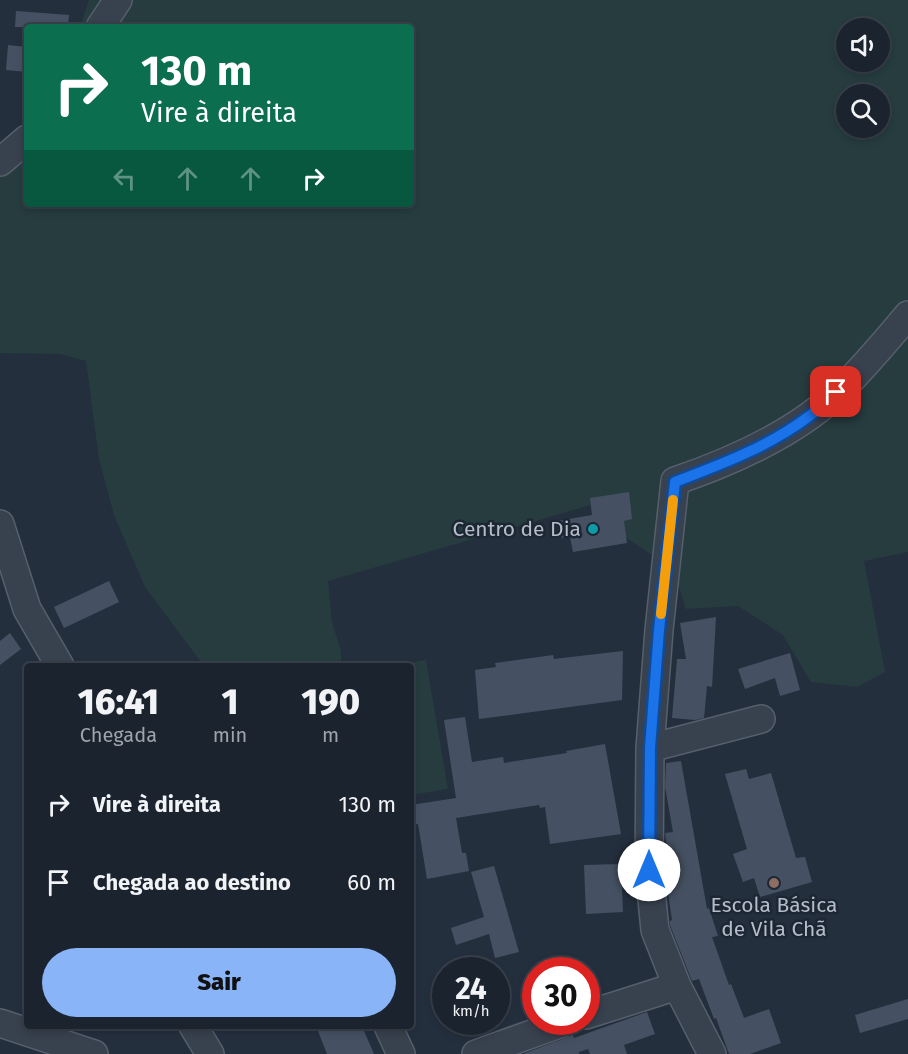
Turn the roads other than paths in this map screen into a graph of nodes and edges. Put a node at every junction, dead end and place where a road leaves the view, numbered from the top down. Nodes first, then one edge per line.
1 (118, 0) edge
2 (102, 24) edge
3 (24, 142) edge
4 (0, 162) edge
5 (908, 315) edge
6 (0, 524) edge
7 (58, 663) edge
8 (761, 719) dead end
9 (650, 748) junction
10 (676, 986) junction
11 (600, 1010) edge
12 (0, 1023) edge
13 (195, 1029) edge
14 (389, 1029) edge
15 (529, 1035) edge
16 (94, 1054) edge
17 (210, 1054) edge
18 (401, 1054) edge
19 (476, 1054) edge
20 (712, 1054) edge

1 - 2 street
3 - 4 street
5 - 9 street
6 - 7 street
8 - 9 street
9 - 10 street
10 - 11 street
10 - 20 street
12 - 16 street
13 - 17 street
14 - 18 street
15 - 19 street

